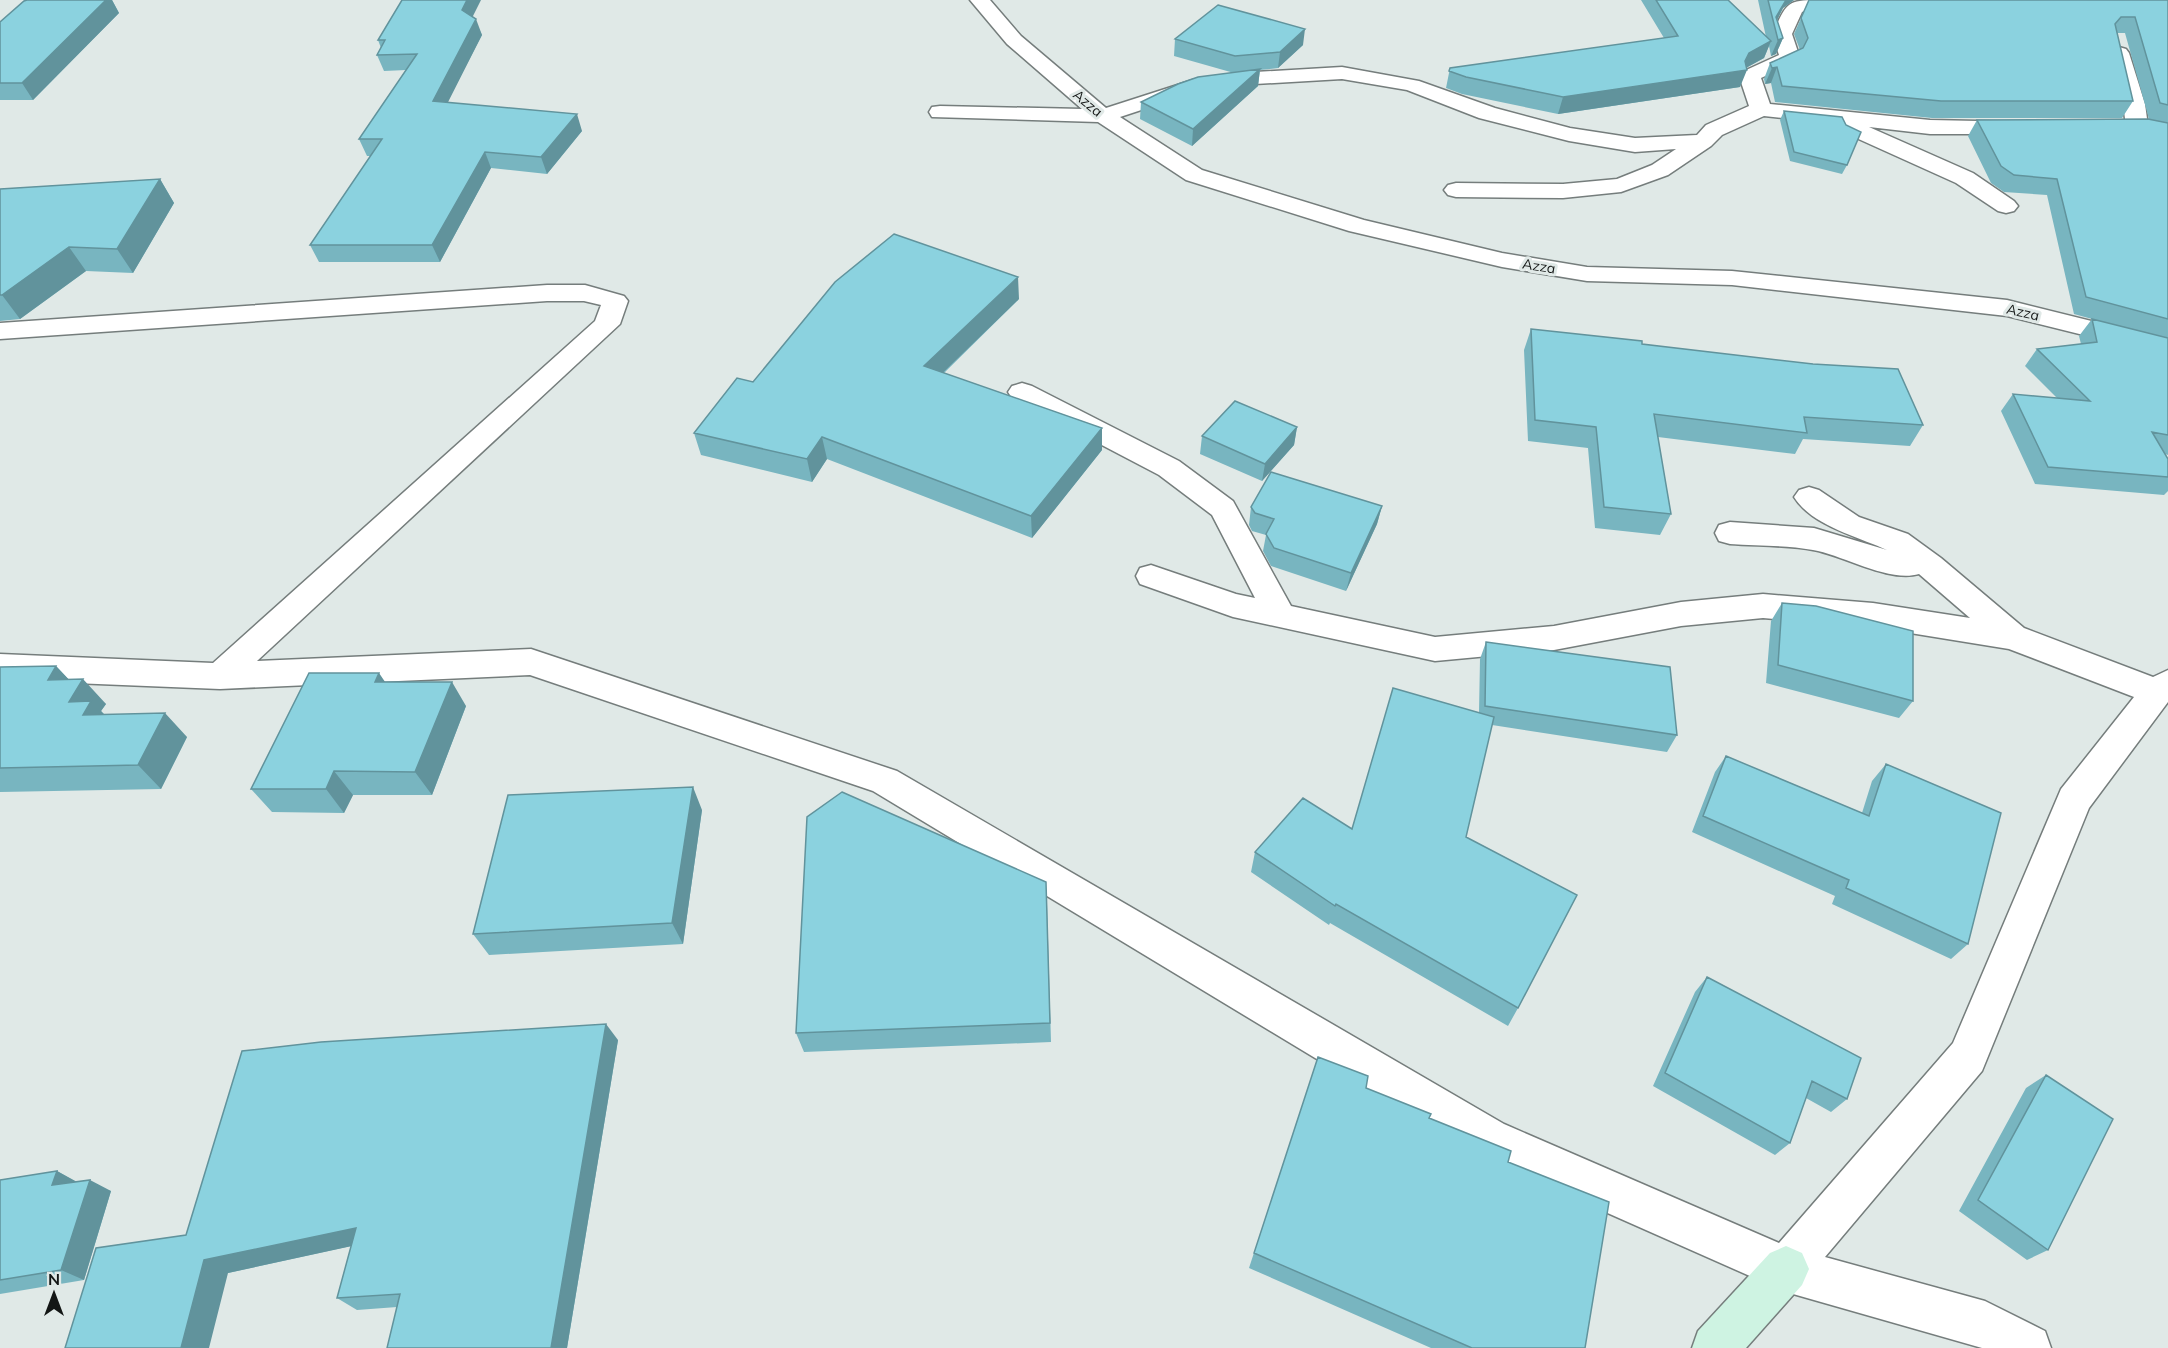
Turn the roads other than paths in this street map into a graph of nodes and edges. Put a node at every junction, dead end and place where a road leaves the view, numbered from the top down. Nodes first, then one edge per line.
1 (980, 0) edge
2 (1812, 0) edge
3 (2118, 39) edge
4 (1761, 110) junction
5 (940, 111) dead end
6 (1103, 116) junction
7 (1827, 116) junction
8 (2113, 127) edge
9 (2042, 128) edge
10 (1702, 141) junction
11 (1456, 190) dead end
12 (2006, 206) dead end
13 (0, 331) edge
14 (2168, 348) edge
15 (1022, 392) dead end
16 (1809, 497) dead end
17 (1730, 533) dead end
18 (1930, 566) junction
19 (1151, 576) dead end
20 (1279, 613) junction
21 (2013, 637) junction
22 (0, 667) edge
23 (220, 676) junction
24 (2162, 687) edge
25 (1786, 1269) junction
26 (1988, 1336) edge
27 (1715, 1348) edge
28 (2028, 1348) edge

1 - 6 street, Azza
2 - 4 street
3 - 8 street
4 - 7 street
4 - 10 street
5 - 6 street
6 - 10 street
6 - 14 street, Azza
7 - 9 street
7 - 12 street
10 - 11 street
13 - 23 street
15 - 20 street
16 - 18 street
17 - 18 street
18 - 21 street
19 - 20 street
20 - 21 street
21 - 24 street
22 - 23 street
23 - 25 street
24 - 25 street
25 - 26 street
25 - 27 street
26 - 28 street

